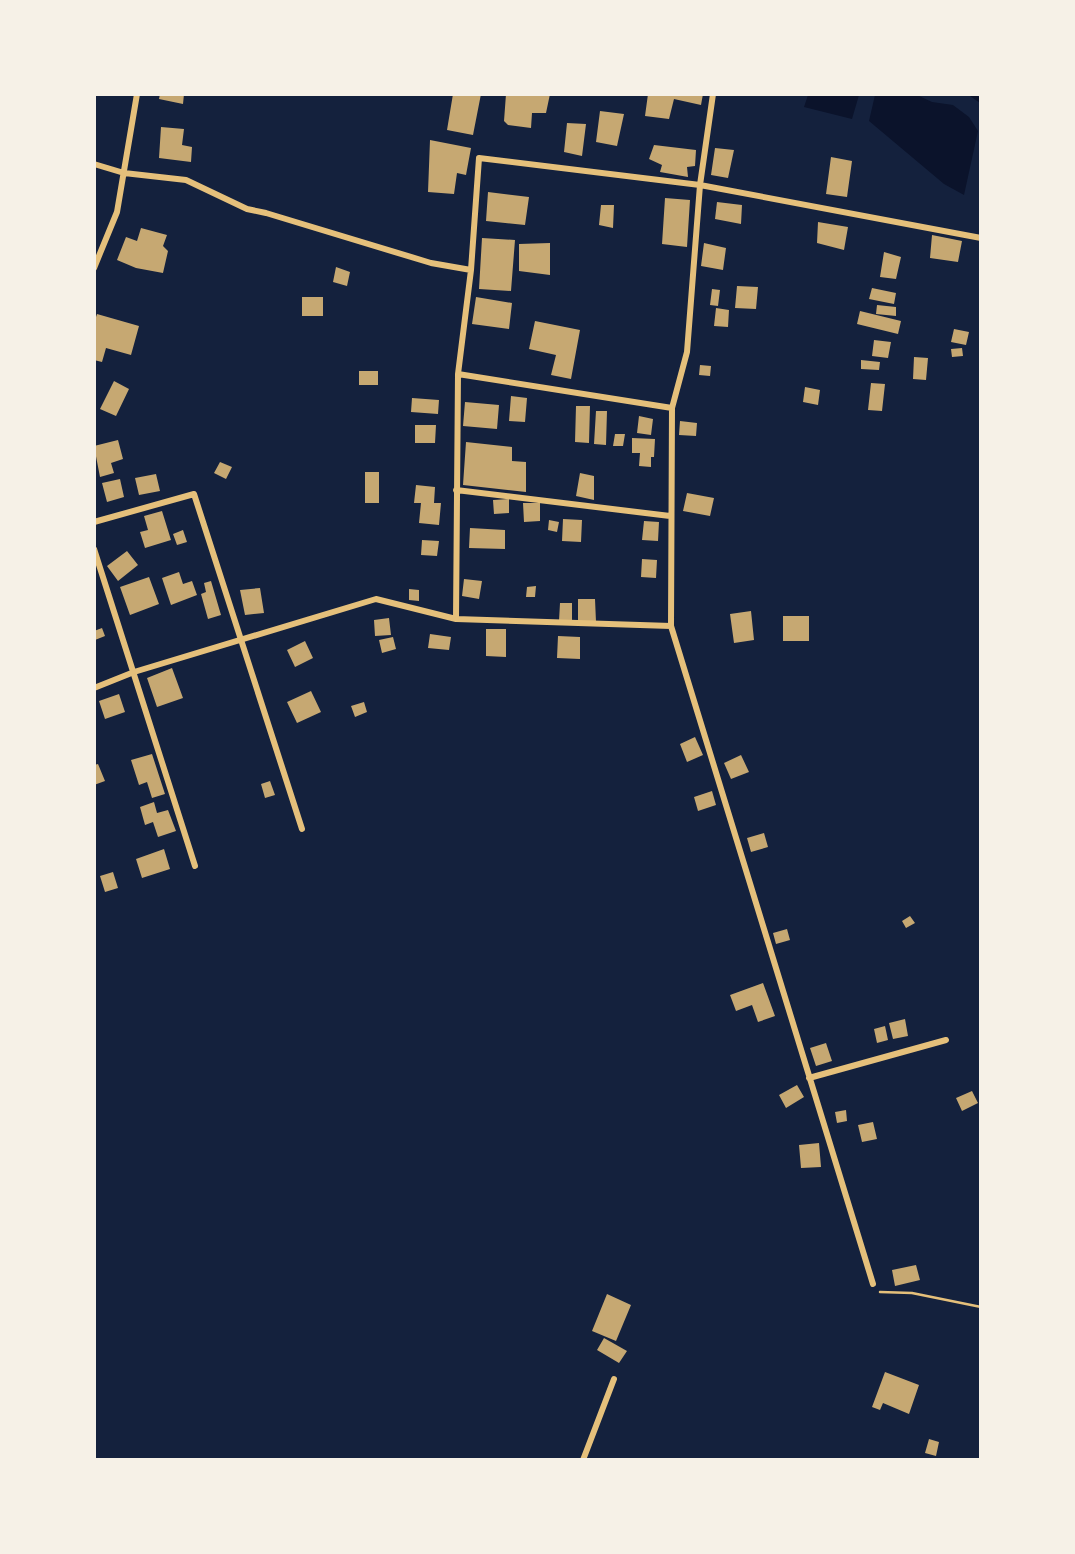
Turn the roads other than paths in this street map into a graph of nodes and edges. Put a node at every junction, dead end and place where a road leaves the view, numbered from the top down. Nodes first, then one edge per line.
1 (137, 94) edge
2 (713, 94) edge
3 (94, 164) edge
4 (124, 173) junction
5 (700, 186) junction
6 (981, 238) edge
7 (94, 268) edge
8 (471, 270) junction
9 (458, 374) junction
10 (672, 408) junction
11 (456, 490) junction
12 (670, 516) junction
13 (94, 522) edge
14 (94, 549) edge
15 (456, 619) junction
16 (671, 626) junction
17 (241, 639) junction
18 (134, 672) junction
19 (94, 688) edge
20 (302, 829) dead end
21 (195, 866) dead end
22 (946, 1040) dead end
23 (809, 1078) junction
24 (873, 1284) road end
25 (614, 1379) dead end
26 (583, 1460) edge

1 - 4 street
2 - 5 street
3 - 4 street
4 - 7 street
4 - 8 street
5 - 6 street
5 - 8 street
5 - 10 street
8 - 9 street
9 - 10 street
9 - 11 street
10 - 12 street
11 - 12 street
11 - 15 street
12 - 16 street
13 - 17 street
14 - 18 street
15 - 16 street
15 - 17 street
16 - 23 street
17 - 18 street
17 - 20 street
18 - 19 street
18 - 21 street
22 - 23 street
23 - 24 street
25 - 26 street

